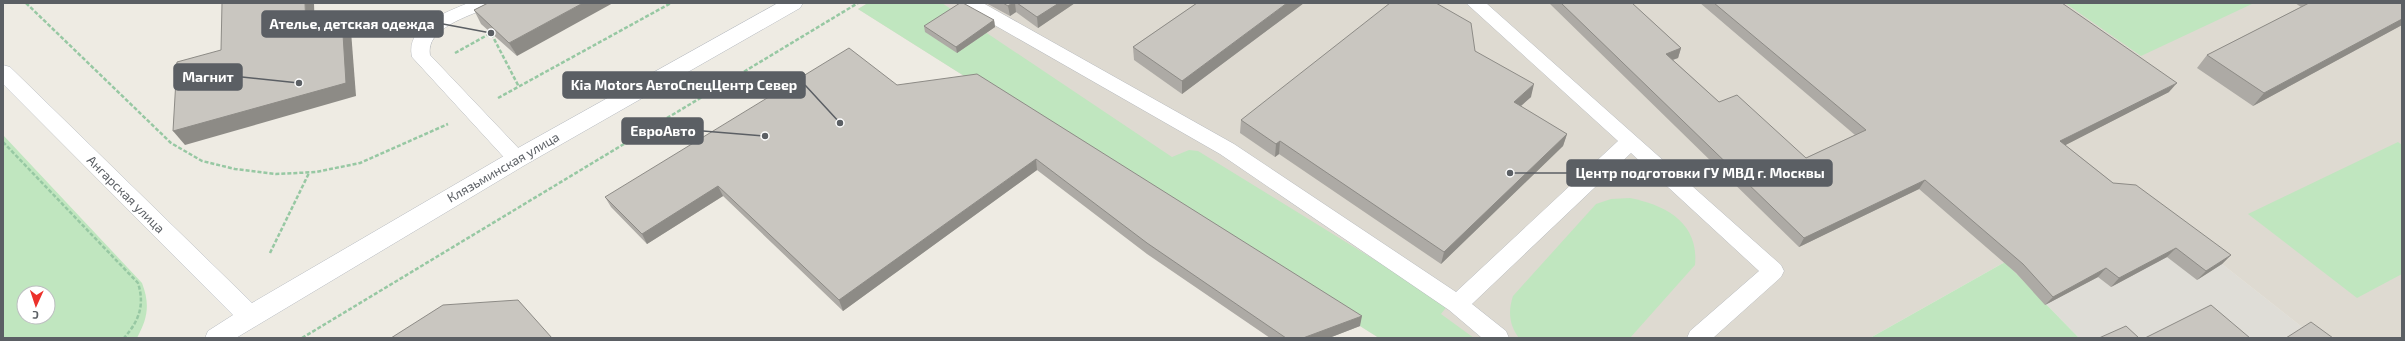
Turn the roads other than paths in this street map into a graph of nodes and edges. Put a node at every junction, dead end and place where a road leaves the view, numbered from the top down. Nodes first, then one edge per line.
1 (483, 3) edge
2 (793, 3) edge
3 (969, 3) edge
4 (1476, 3) edge
5 (3, 72) edge
6 (1631, 141) junction
7 (517, 159) junction
8 (1457, 304) junction
9 (250, 316) junction
10 (217, 338) edge
11 (1498, 338) edge
12 (1698, 338) edge

1 - 7 lane
2 - 7 street, Клязьминская улица
3 - 8 lane
4 - 6 lane
5 - 9 street, Ангарская улица
6 - 8 lane
6 - 12 lane
7 - 9 street, Клязьминская улица
8 - 11 lane
9 - 10 street, Клязьминская улица

